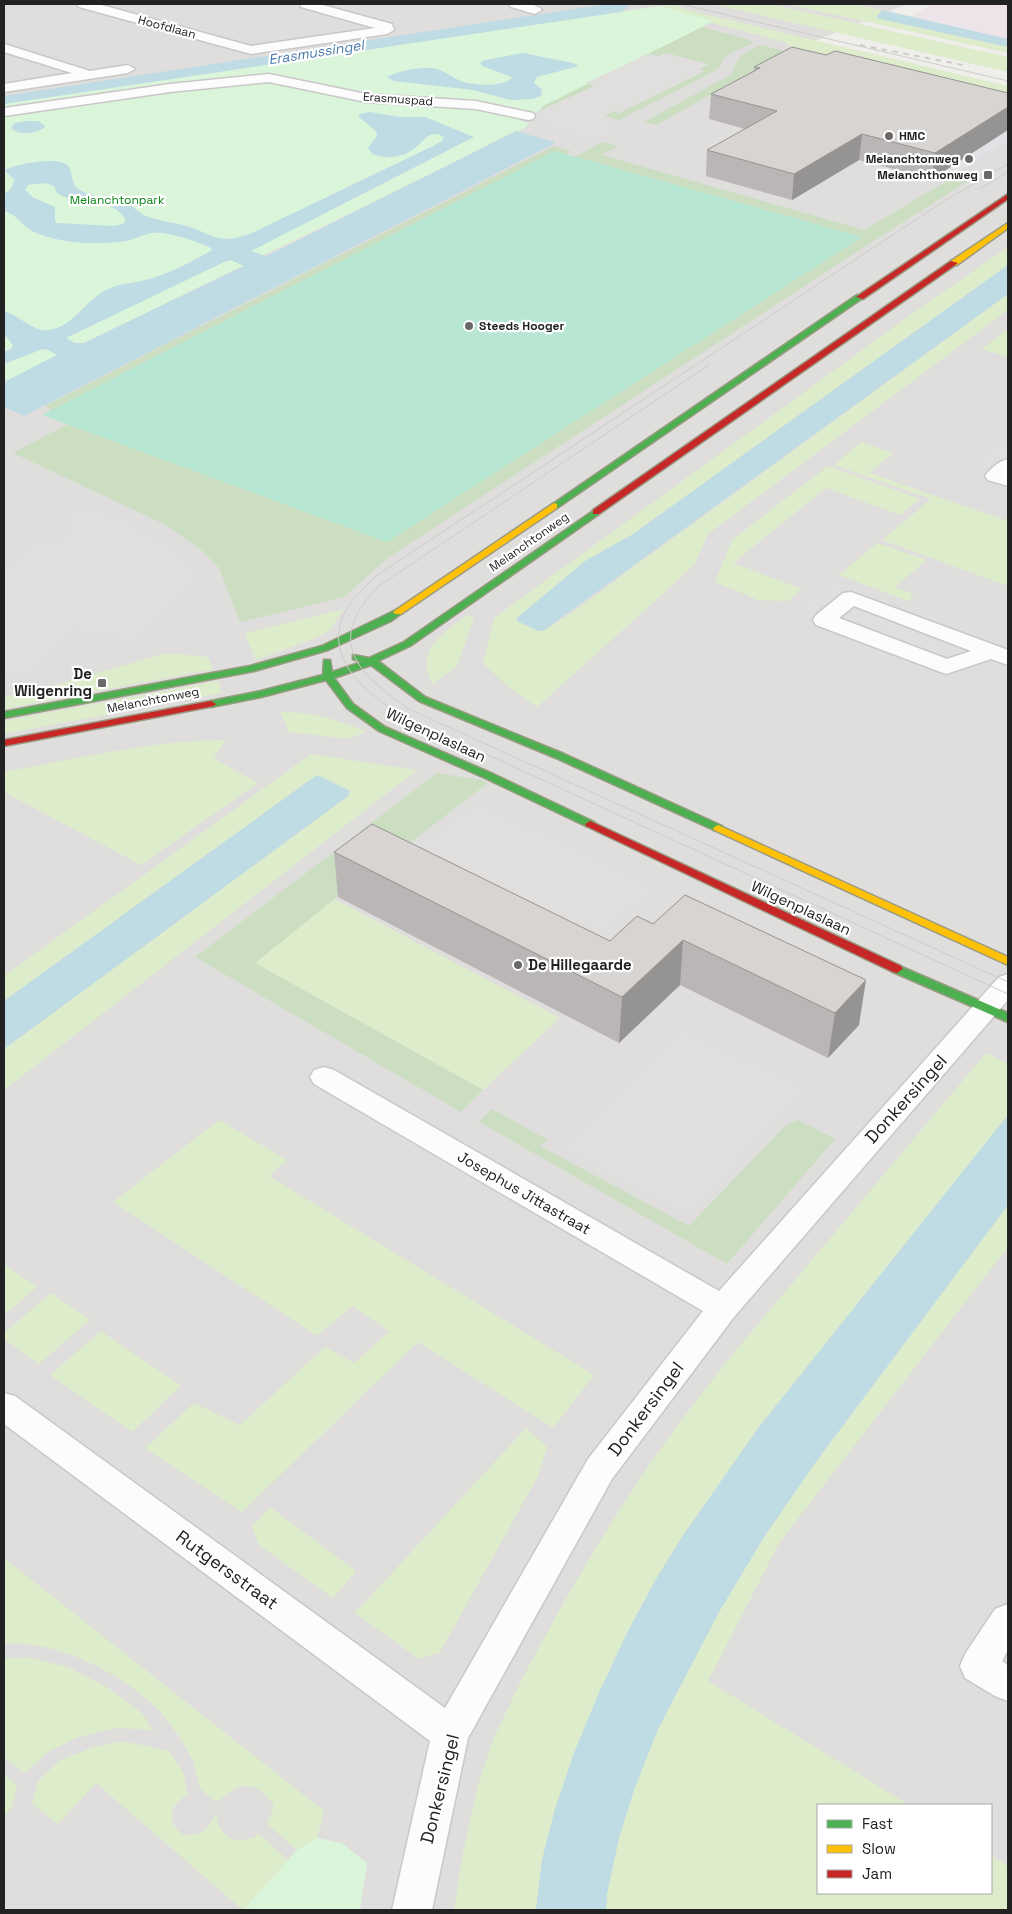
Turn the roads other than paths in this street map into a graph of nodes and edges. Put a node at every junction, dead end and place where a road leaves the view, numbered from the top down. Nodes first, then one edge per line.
1 (84, 4) edge
2 (306, 4) edge
3 (516, 4) edge
4 (535, 10) dead end
5 (4, 48) edge
6 (128, 69) dead end
7 (92, 75) junction
8 (4, 88) edge
9 (4, 112) edge
10 (528, 116) dead end
11 (1008, 196) edge
12 (1008, 225) edge
13 (1008, 465) edge
14 (1008, 480) edge
15 (325, 648) junction
16 (1000, 655) edge
17 (372, 662) junction
18 (328, 677) junction
19 (4, 715) edge
20 (4, 743) edge
21 (1008, 961) edge
22 (1008, 983) edge
23 (997, 1013) edge
24 (324, 1077) dead end
25 (723, 1308) junction
26 (4, 1406) edge
27 (1008, 1620) edge
28 (1008, 1684) edge
29 (450, 1734) junction
30 (412, 1910) edge

1 - 2 street, Hoofdlaan
3 - 4 street
5 - 7 street
6 - 7 street
7 - 8 street
9 - 10 street, Erasmuspad
11 - 15 street, Melanchtonweg
12 - 17 street, Melanchtonweg
13 - 14 street
15 - 17 street, Wilgenplaslaan
15 - 18 street
15 - 19 street, Melanchtonweg
16 - 16 street
17 - 18 street, Melanchtonweg
17 - 21 street, Wilgenplaslaan
18 - 20 street, Melanchtonweg
18 - 23 street, Wilgenplaslaan
22 - 23 street, Donkersingel
23 - 25 street, Donkersingel
24 - 25 street, Josephus Jittastraat
25 - 29 street, Donkersingel
26 - 29 street, Rutgersstraat
27 - 28 street
29 - 30 street, Donkersingel

